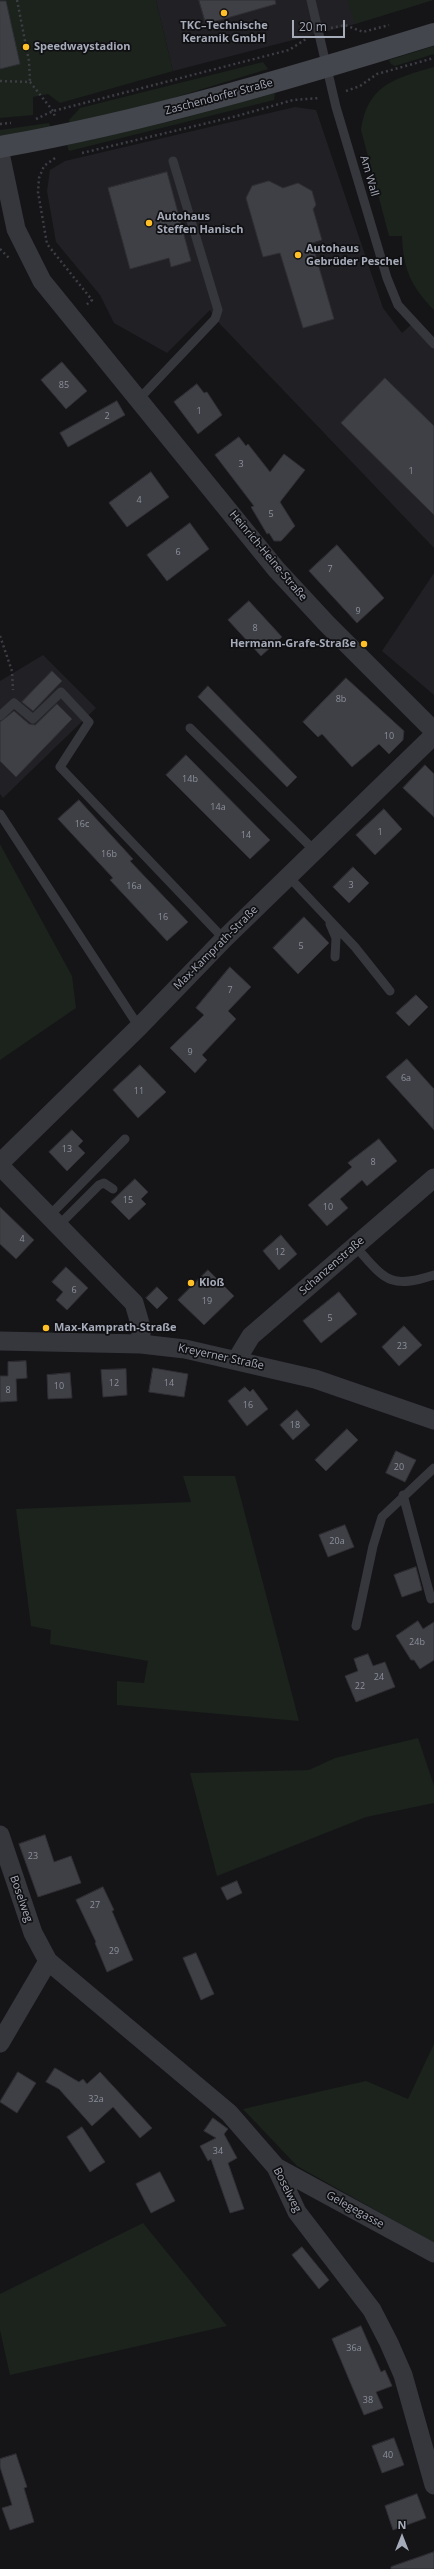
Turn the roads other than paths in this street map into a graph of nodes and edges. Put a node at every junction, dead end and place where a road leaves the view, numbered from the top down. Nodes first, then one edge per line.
1 (311, 0) edge
2 (434, 34) edge
3 (327, 67) junction
4 (0, 147) edge
5 (0, 153) edge
6 (173, 160) dead end
7 (434, 344) edge
8 (139, 399) junction
9 (0, 716) edge
10 (190, 728) dead end
11 (434, 732) edge
12 (434, 735) edge
13 (0, 814) edge
14 (315, 852) junction
15 (289, 877) junction
16 (320, 910) junction
17 (224, 939) junction
18 (335, 957) dead end
19 (390, 991) dead end
20 (139, 1027) junction
21 (125, 1139) dead end
22 (0, 1165) edge
23 (434, 1178) edge
24 (113, 1189) dead end
25 (55, 1220) junction
26 (355, 1246) junction
27 (434, 1274) edge
28 (0, 1341) edge
29 (141, 1344) junction
30 (237, 1359) junction
31 (434, 1420) edge
32 (434, 1468) edge
33 (403, 1495) junction
34 (431, 1599) dead end
35 (356, 1626) dead end
36 (0, 1835) edge
37 (48, 1961) junction
38 (0, 2042) edge
39 (276, 2167) junction
40 (434, 2253) edge
41 (434, 2485) edge

1 - 3 lane, Am Wall
2 - 3 street, Zaschendorfer Straße
3 - 4 street, Zaschendorfer Straße
3 - 7 lane, Am Wall
5 - 8 street, Heinrich-Heine-Straße
6 - 8 lane
8 - 11 street, Heinrich-Heine-Straße
9 - 17 lane
10 - 14 lane
12 - 14 street, Max-Kamprath-Straße
13 - 20 lane
14 - 15 street, Max-Kamprath-Straße
15 - 16 lane
15 - 17 street, Max-Kamprath-Straße
16 - 18 lane
16 - 19 lane
17 - 20 street, Max-Kamprath-Straße
20 - 22 street, Max-Kamprath-Straße
21 - 25 lane
22 - 25 street, Max-Kamprath-Straße
23 - 26 street, Schanzenstraße
24 - 25 lane
25 - 29 street, Max-Kamprath-Straße
26 - 27 lane
26 - 30 street, Schanzenstraße
28 - 29 street, Kreyerner Straße
29 - 30 street, Kreyerner Straße
30 - 31 street, Kreyerner Straße
32 - 33 lane
33 - 34 lane
33 - 35 lane
36 - 37 street, Boselweg
37 - 38 street
37 - 39 street, Boselweg
39 - 40 street, Gelegegasse
39 - 41 street, Boselweg

